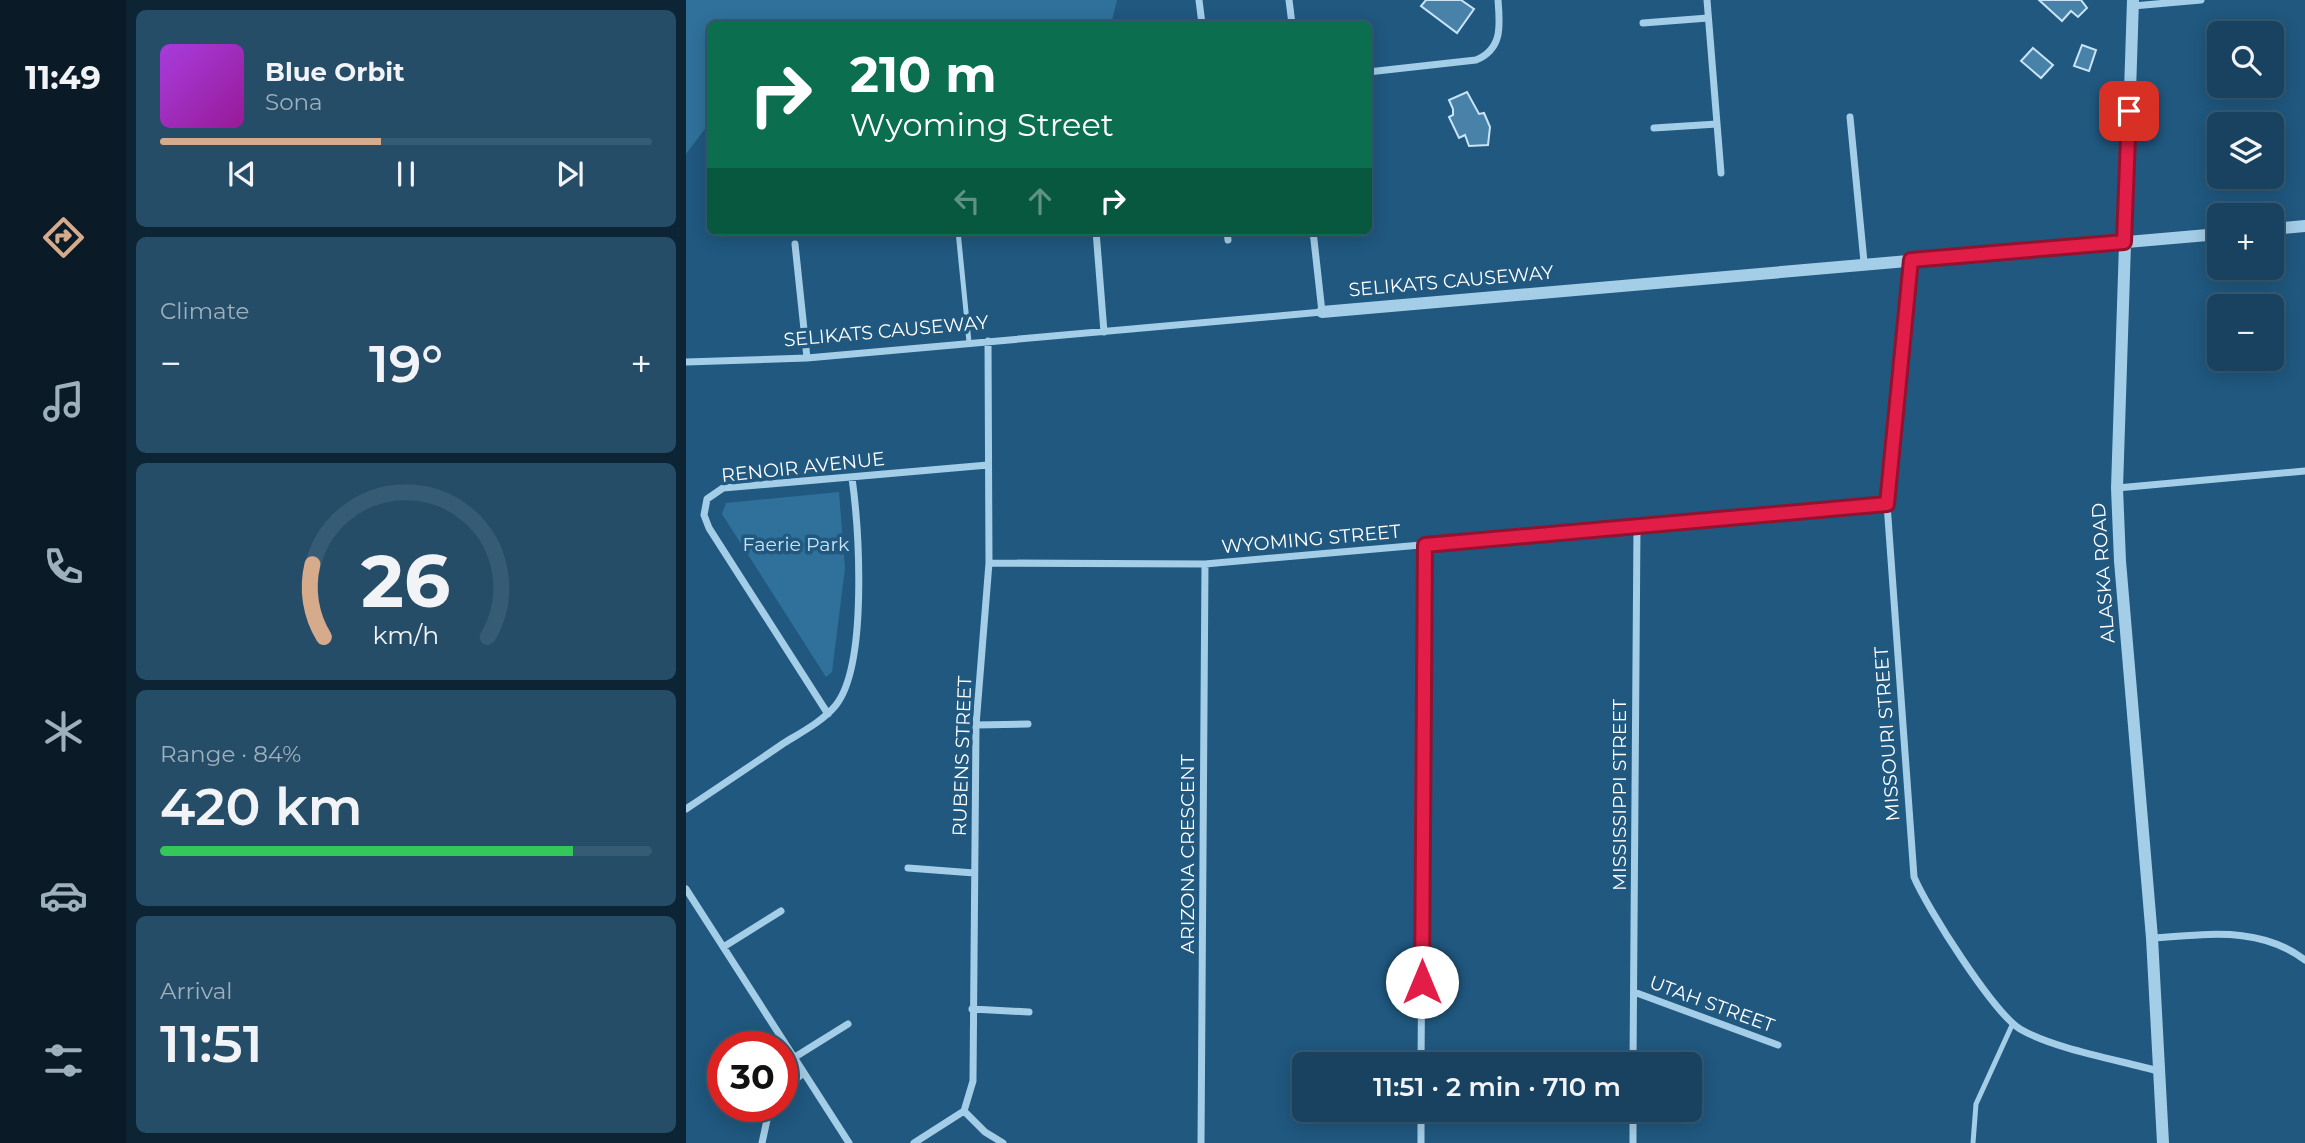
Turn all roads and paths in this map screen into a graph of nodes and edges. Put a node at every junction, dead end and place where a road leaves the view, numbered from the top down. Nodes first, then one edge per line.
1 (1199, 0) edge
2 (1289, 0) edge
3 (1498, 0) edge
4 (1707, 0) edge
5 (2201, 0) edge
6 (2133, 3) edge
7 (1708, 18) junction
8 (1202, 21) edge
9 (1292, 21) edge
10 (1643, 23) dead end
11 (1372, 72) edge
12 (1850, 117) dead end
13 (1717, 124) junction
14 (1654, 128) dead end
15 (1721, 173) dead end
16 (2305, 226) edge
17 (2284, 228) edge
18 (958, 235) edge
19 (1096, 235) edge
20 (1227, 235) edge
21 (1313, 235) edge
22 (2207, 235) edge
23 (1228, 240) dead end
24 (2124, 242) junction
25 (795, 244) dead end
26 (1911, 260) junction
27 (1864, 262) junction
28 (1322, 312) junction
29 (1104, 332) junction
30 (988, 341) junction
31 (969, 342) junction
32 (807, 358) junction
33 (686, 362) edge
34 (988, 465) junction
35 (2305, 471) edge
36 (852, 478) junction
37 (2117, 488) junction
38 (1887, 504) junction
39 (1637, 526) junction
40 (1425, 545) junction
41 (989, 563) junction
42 (1205, 564) junction
43 (828, 714) junction
44 (1028, 724) dead end
45 (976, 725) junction
46 (686, 809) edge
47 (908, 868) dead end
48 (974, 873) junction
49 (686, 889) edge
50 (781, 911) dead end
51 (2152, 938) junction
52 (725, 946) junction
53 (2305, 960) edge
54 (1634, 992) junction
55 (972, 1009) junction
56 (1029, 1012) dead end
57 (2013, 1023) junction
58 (848, 1024) dead end
59 (779, 1031) edge
60 (1778, 1045) dead end
61 (1421, 1052) edge
62 (1633, 1052) edge
63 (798, 1055) edge
64 (798, 1062) edge
65 (2158, 1071) junction
66 (804, 1073) junction
67 (798, 1077) edge
68 (964, 1111) junction
69 (766, 1122) edge
70 (1421, 1122) edge
71 (1633, 1122) edge
72 (762, 1143) edge
73 (849, 1143) edge
74 (914, 1143) edge
75 (1003, 1143) edge
76 (1201, 1143) edge
77 (1421, 1143) edge
78 (1633, 1143) edge
79 (1973, 1143) edge
80 (2163, 1143) edge

1 - 8 street
2 - 9 street
3 - 11 street
4 - 7 street
5 - 6 street
6 - 24 street, ALASKA ROAD
7 - 10 street
7 - 13 street
12 - 27 street
13 - 14 street
13 - 15 street
16 - 17 street
18 - 31 lane
19 - 29 street
20 - 23 street
21 - 28 street
22 - 24 street, SELIKATS CAUSEWAY
24 - 26 street, SELIKATS CAUSEWAY
24 - 37 street, ALASKA ROAD
25 - 32 street
26 - 27 street, SELIKATS CAUSEWAY
26 - 38 street, MISSOURI STREET
27 - 28 street, SELIKATS CAUSEWAY
28 - 29 street, SELIKATS CAUSEWAY
29 - 30 street, SELIKATS CAUSEWAY
30 - 31 street, SELIKATS CAUSEWAY
30 - 34 street, RUBENS STREET
31 - 32 street, SELIKATS CAUSEWAY
32 - 33 street, SELIKATS CAUSEWAY
34 - 36 street, RENOIR AVENUE
34 - 41 street, RUBENS STREET
35 - 37 street
36 - 43 street
36 - 43 street, RENOIR AVENUE
37 - 51 street, ALASKA ROAD
38 - 39 street, WYOMING STREET
38 - 57 street, MISSOURI STREET
39 - 40 street, WYOMING STREET
39 - 54 street, MISSISSIPPI STREET
40 - 42 street, WYOMING STREET
40 - 61 street
41 - 42 street, WYOMING STREET
41 - 45 street, RUBENS STREET
42 - 76 street, ARIZONA CRESCENT
43 - 46 street
44 - 45 street
45 - 48 street, RUBENS STREET
47 - 48 street
48 - 55 street, RUBENS STREET
49 - 52 street
50 - 52 street
51 - 53 street
51 - 65 street, ALASKA ROAD
52 - 59 street
54 - 60 street, UTAH STREET
54 - 62 street, MISSISSIPPI STREET
55 - 56 street
55 - 68 street, RUBENS STREET
57 - 65 street, MISSOURI STREET
57 - 79 lane
58 - 63 street
64 - 66 street
65 - 80 street, ALASKA ROAD
66 - 67 street
66 - 73 street
68 - 74 street
68 - 75 street
69 - 72 street
70 - 77 street
71 - 78 street

